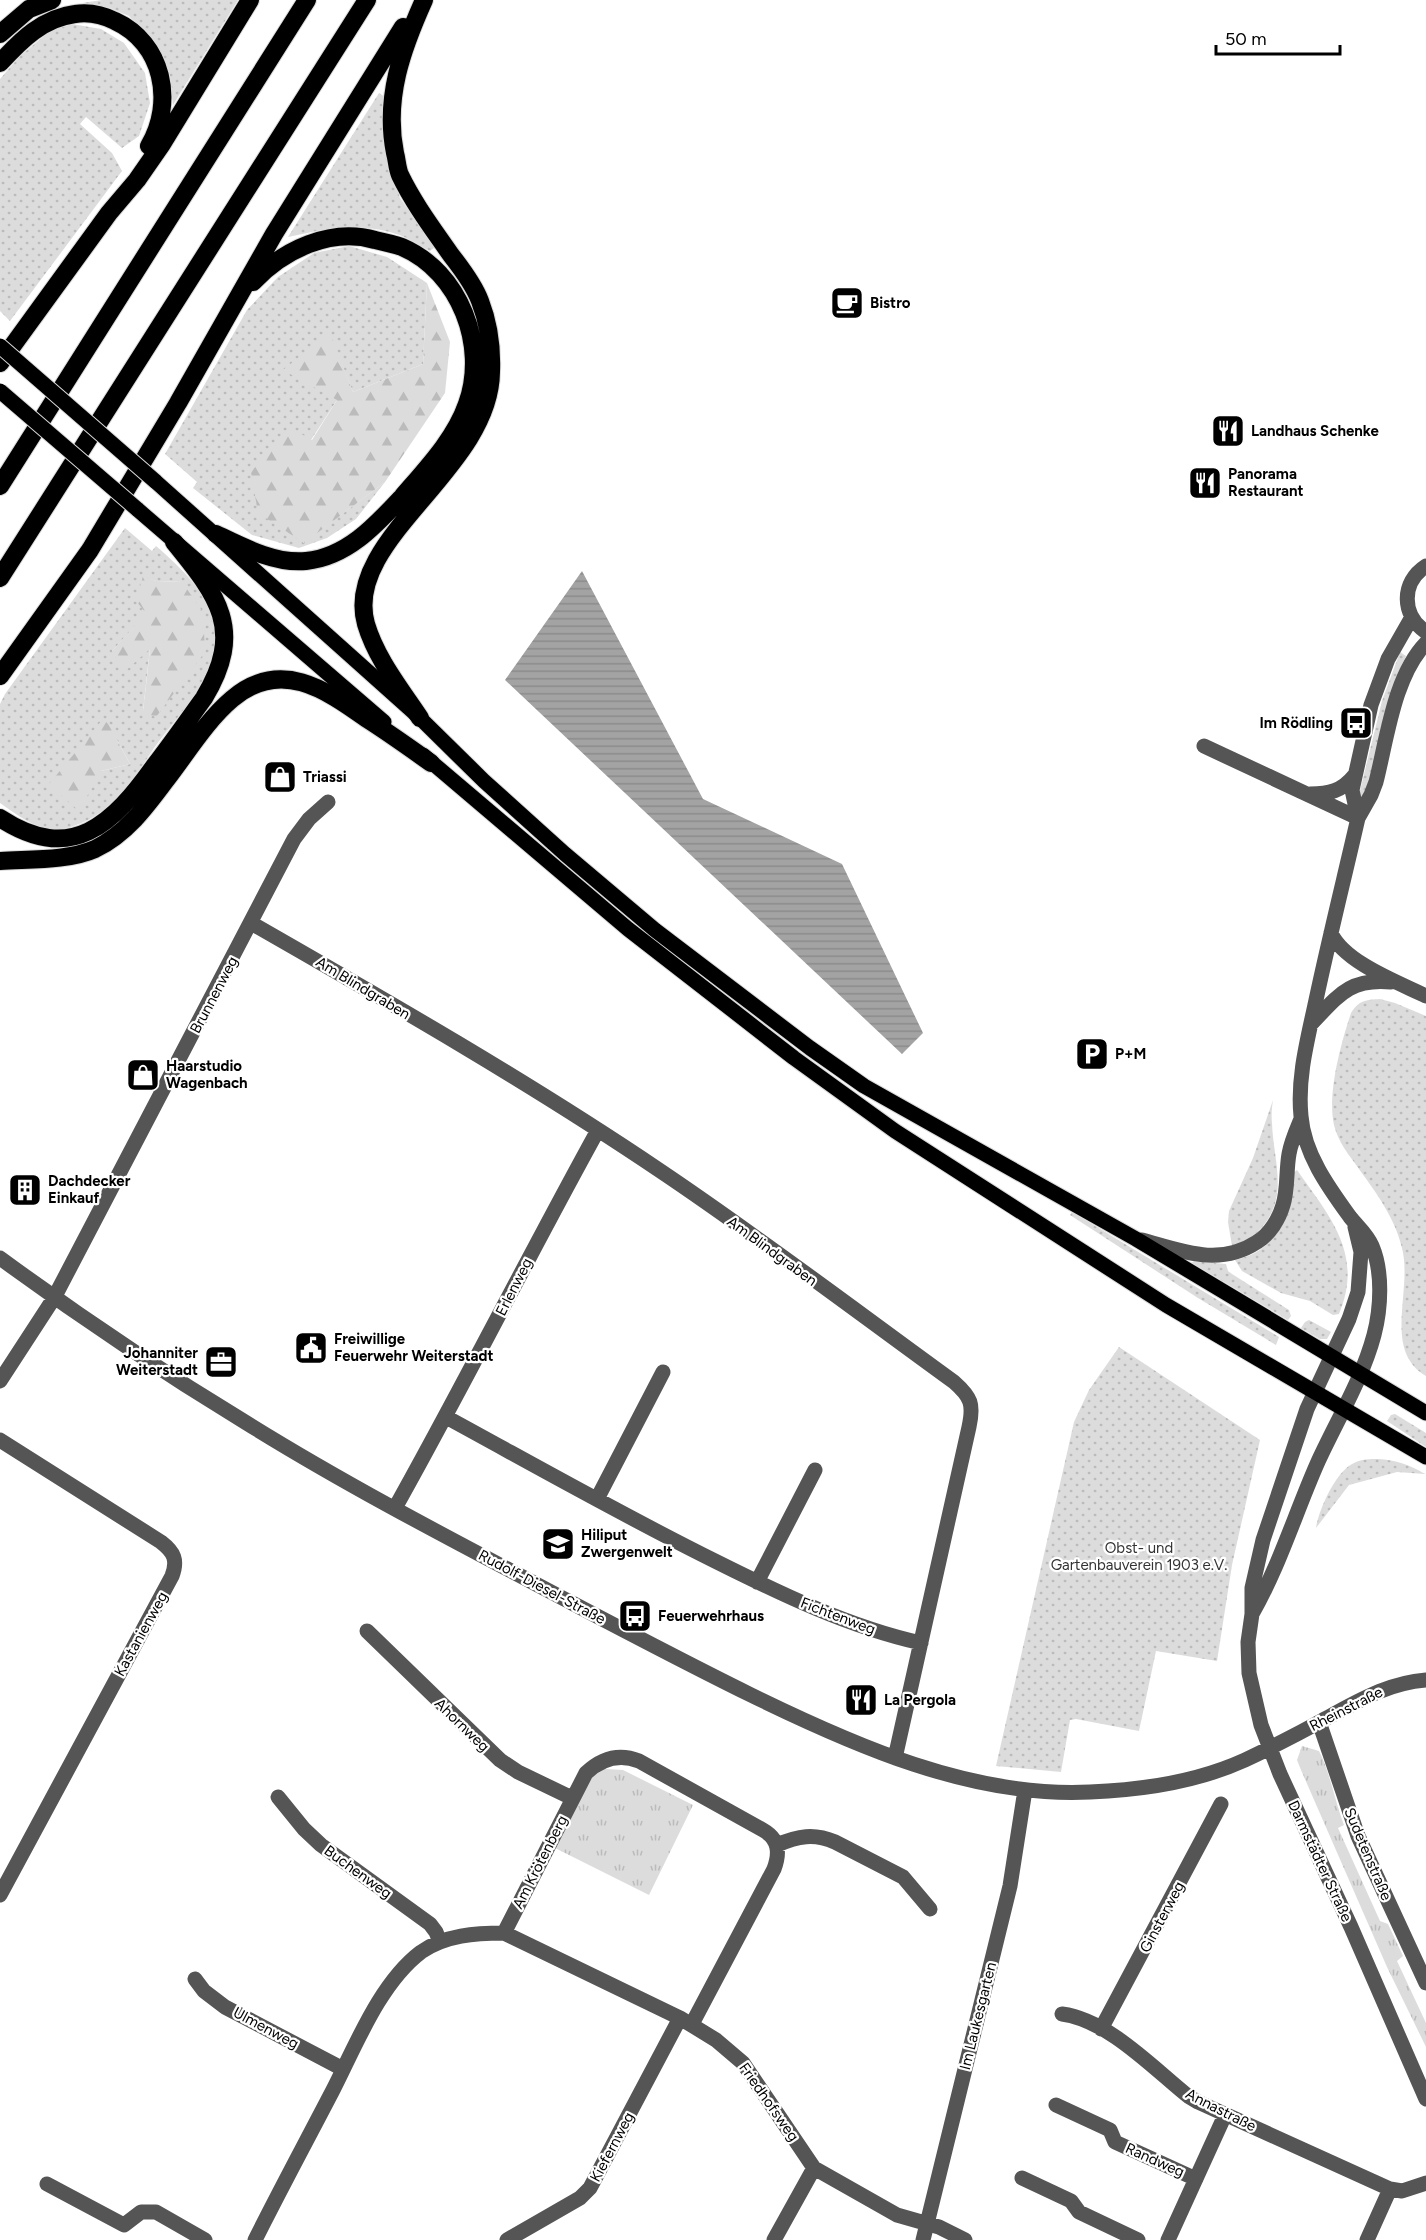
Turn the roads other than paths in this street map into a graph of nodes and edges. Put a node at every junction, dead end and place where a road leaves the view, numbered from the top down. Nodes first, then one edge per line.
1 (52, 0) edge
2 (250, 0) edge
3 (308, 0) edge
4 (367, 0) edge
5 (422, 0) edge
6 (0, 34) edge
7 (0, 63) edge
8 (109, 213) junction
9 (233, 303) junction
10 (0, 346) edge
11 (0, 363) edge
12 (0, 391) edge
13 (0, 486) edge
14 (216, 534) junction
15 (174, 542) junction
16 (1426, 566) edge
17 (0, 578) edge
18 (1412, 617) junction
19 (1426, 632) edge
20 (26, 640) junction
21 (1426, 643) edge
22 (0, 676) edge
23 (0, 683) edge
24 (420, 718) junction
25 (1204, 746) dead end
26 (431, 763) junction
27 (1354, 776) junction
28 (1306, 794) junction
29 (328, 802) dead end
30 (0, 818) edge
31 (1358, 818) junction
32 (0, 861) edge
33 (251, 923) junction
34 (1331, 933) junction
35 (1399, 983) junction
36 (1426, 996) edge
37 (1311, 1024) junction
38 (1301, 1119) junction
39 (598, 1130) junction
40 (1352, 1218) junction
41 (1136, 1239) junction
42 (0, 1258) edge
43 (54, 1298) junction
44 (1332, 1356) junction
45 (663, 1372) dead end
46 (1359, 1373) junction
47 (0, 1381) edge
48 (1314, 1393) junction
49 (1342, 1409) junction
50 (1426, 1413) edge
51 (446, 1417) junction
52 (0, 1440) edge
53 (1426, 1457) edge
54 (815, 1470) dead end
55 (597, 1499) junction
56 (395, 1508) junction
57 (757, 1582) junction
58 (1252, 1614) junction
59 (367, 1631) dead end
60 (921, 1643) junction
61 (1426, 1680) edge
62 (1319, 1722) junction
63 (1270, 1748) junction
64 (895, 1758) junction
65 (1026, 1790) junction
66 (279, 1797) dead end
67 (572, 1798) junction
68 (1221, 1804) dead end
69 (777, 1845) junction
70 (0, 1895) edge
71 (930, 1909) dead end
72 (504, 1933) junction
73 (440, 1941) junction
74 (195, 1979) dead end
75 (1426, 1983) edge
76 (1062, 2014) dead end
77 (686, 2021) junction
78 (1101, 2029) junction
79 (343, 2069) junction
80 (1426, 2099) edge
81 (1056, 2105) dead end
82 (1225, 2115) junction
83 (814, 2168) junction
84 (1022, 2178) dead end
85 (1196, 2179) junction
86 (1426, 2183) edge
87 (47, 2184) dead end
88 (1390, 2189) junction
89 (927, 2224) junction
90 (205, 2240) edge
91 (255, 2240) edge
92 (507, 2240) edge
93 (774, 2240) edge
94 (923, 2240) edge
95 (965, 2240) edge
96 (1138, 2240) edge
97 (1168, 2240) edge
98 (1367, 2240) edge

1 - 6 highway
2 - 8 highway
3 - 13 highway
4 - 17 highway
5 - 9 highway
5 - 24 highway
7 - 8 highway
8 - 11 highway
9 - 14 highway
9 - 20 highway
10 - 14 main road, bridge
12 - 15 main road, bridge
14 - 24 main road
15 - 26 main road
15 - 30 highway
16 - 18 street
18 - 19 street
18 - 27 street
20 - 22 highway
20 - 23 highway
21 - 31 street
24 - 41 main road
25 - 28 street
26 - 32 highway
26 - 48 main road
27 - 28 street
27 - 31 street
28 - 31 street
29 - 33 street, Brunnenweg
31 - 34 street
33 - 39 street, Am Blindgraben
33 - 43 street, Brunnenweg
34 - 35 street
34 - 37 street
35 - 36 street
35 - 37 street
37 - 38 street
38 - 40 street
38 - 41 street
39 - 51 street, Erlenweg
39 - 60 street, Am Blindgraben
40 - 44 street
40 - 46 street
41 - 44 main road
42 - 43 street, Rudolf-Diesel-Straße
43 - 47 street, Brunnenweg
43 - 56 street, Rudolf-Diesel-Straße
44 - 46 main road
44 - 48 street, Darmstädter Straße
45 - 55 street
46 - 49 street, Darmstädter Straße
46 - 50 main road
48 - 49 main road
48 - 58 street, Darmstädter Straße
49 - 53 main road
49 - 58 street, Darmstädter Straße
51 - 55 street, Fichtenweg
51 - 56 street, Erlenweg
52 - 70 street, Kastanienweg
54 - 57 street
55 - 57 street, Fichtenweg
56 - 64 street, Rudolf-Diesel-Straße
57 - 60 street, Fichtenweg
58 - 63 street, Darmstädter Straße
59 - 67 street, Ahornweg
60 - 64 street, Am Blindgraben
61 - 62 street, Rheinstraße
62 - 63 street, Rheinstraße
62 - 75 street, Sudetenstraße
63 - 65 street, Rudolf-Diesel-Straße
63 - 80 street, Darmstädter Straße
64 - 65 street, Rudolf-Diesel-Straße
65 - 89 street, Im Laukesgarten
66 - 73 street, Buchenweg
67 - 69 street, Am Krötenberg
67 - 72 street, Am Krötenberg
68 - 78 street, Ginsterweg
69 - 71 street
69 - 77 street, Kiefernweg
72 - 73 street
72 - 77 street, Friedhofsweg
73 - 79 street
74 - 79 street, Ulmenweg
76 - 78 street, Annastraße
77 - 83 street, Friedhofsweg
77 - 92 street, Kiefernweg
78 - 82 street, Annastraße
79 - 91 street
81 - 85 street, Randweg
82 - 85 street, Randweg
82 - 88 street, Annastraße
83 - 89 street, Friedhofsweg
83 - 93 street
84 - 96 street
85 - 97 street, Randweg
86 - 88 street
87 - 90 street
88 - 98 street
89 - 94 street, Im Laukesgarten
89 - 95 street, Friedhofsweg

